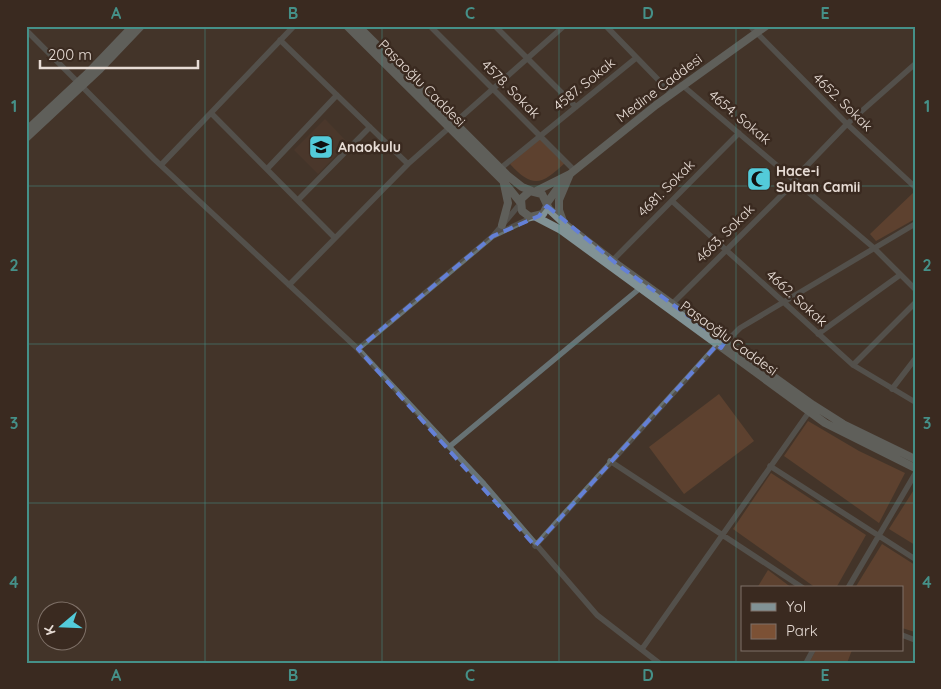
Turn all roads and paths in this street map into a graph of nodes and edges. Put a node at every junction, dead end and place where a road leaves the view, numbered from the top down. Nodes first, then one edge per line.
1 (133, 26) edge
2 (140, 26) edge
3 (294, 26) edge
4 (347, 26) edge
5 (358, 26) edge
6 (430, 26) edge
7 (495, 26) edge
8 (564, 26) edge
9 (606, 26) edge
10 (766, 26) edge
11 (753, 29) edge
12 (26, 30) edge
13 (280, 40) junction
14 (636, 58) junction
15 (528, 59) junction
16 (915, 64) edge
17 (81, 84) junction
18 (682, 85) junction
19 (494, 90) junction
20 (672, 93) junction
21 (337, 95) junction
22 (576, 107) junction
23 (211, 112) junction
24 (847, 124) junction
25 (453, 126) junction
26 (370, 128) junction
27 (26, 130) edge
28 (739, 133) junction
29 (540, 136) junction
30 (26, 138) edge
31 (408, 164) junction
32 (161, 165) junction
33 (501, 168) junction
34 (267, 169) junction
35 (572, 172) junction
36 (795, 180) junction
37 (503, 181) junction
38 (915, 187) edge
39 (534, 191) junction
40 (298, 200) junction
41 (672, 201) junction
42 (520, 203) junction
43 (547, 204) junction
44 (534, 217) junction
45 (915, 224) edge
46 (502, 225) junction
47 (566, 225) junction
48 (493, 236) junction
49 (335, 238) junction
50 (874, 248) junction
51 (725, 251) junction
52 (612, 260) junction
53 (900, 275) junction
54 (289, 285) junction
55 (639, 289) junction
56 (915, 289) edge
57 (784, 302) junction
58 (915, 303) edge
59 (672, 304) junction
60 (818, 334) junction
61 (721, 345) junction
62 (358, 349) junction
63 (915, 359) edge
64 (853, 365) junction
65 (892, 390) junction
66 (915, 402) edge
67 (809, 412) junction
68 (449, 447) junction
69 (915, 459) edge
70 (610, 462) junction
71 (770, 466) junction
72 (915, 468) edge
73 (915, 474) edge
74 (723, 533) junction
75 (879, 536) junction
76 (535, 546) junction
77 (915, 559) edge
78 (800, 586) edge
79 (849, 586) edge
80 (642, 649) junction
81 (659, 663) edge

1 - 17 street
2 - 17 street
3 - 13 street
4 - 25 street, Paşaoğlu Caddesi
5 - 25 street, Paşaoğlu Caddesi
6 - 19 street, 4578. Sokak
7 - 15 street
8 - 15 street
9 - 14 street
10 - 11 street, Medine Caddesi
11 - 18 street, Medine Caddesi
11 - 24 street, 4652. Sokak
12 - 17 street
13 - 21 street
13 - 23 street
14 - 20 street
14 - 22 street, 4587. Sokak
15 - 19 street
15 - 22 street
16 - 24 street, 4663. Sokak
17 - 27 street
17 - 30 street
17 - 32 street
18 - 20 street, Medine Caddesi
18 - 28 street, 4654. Sokak
19 - 25 street
19 - 29 street, 4578. Sokak
20 - 35 street, Medine Caddesi
21 - 26 street
21 - 34 street
22 - 29 street, 4587. Sokak
23 - 32 street
23 - 34 street
24 - 36 street, 4663. Sokak
24 - 38 street, 4652. Sokak
25 - 31 street
25 - 33 street, Paşaoğlu Caddesi
25 - 37 street, Paşaoğlu Caddesi
26 - 31 street
26 - 40 street
28 - 36 street, 4654. Sokak
28 - 41 street, 4681. Sokak
29 - 33 street, 4587. Sokak
29 - 35 street, 4578. Sokak
31 - 49 street
32 - 54 street
33 - 39 street, Paşaoğlu Caddesi
34 - 40 street
35 - 39 street, Medine Caddesi
35 - 43 street, Medine Caddesi
35 - 47 street
36 - 50 street, 4654. Sokak
36 - 51 street, 4663. Sokak
37 - 42 street, Paşaoğlu Caddesi
37 - 46 street
39 - 42 street
39 - 43 street
40 - 49 street
41 - 51 street, 4662. Sokak
41 - 52 street, 4681. Sokak
42 - 44 street
42 - 46 street
43 - 44 street
43 - 47 street, Paşaoğlu Caddesi
44 - 48 street
44 - 55 street, Paşaoğlu Caddesi
45 - 50 street
46 - 48 street
47 - 52 street, Paşaoğlu Caddesi
48 - 62 street
49 - 54 street
50 - 53 street, 4654. Sokak
50 - 57 street
51 - 57 street, 4662. Sokak
51 - 59 street, 4663. Sokak
52 - 59 street, Paşaoğlu Caddesi
53 - 56 street, 4654. Sokak
53 - 60 street
54 - 62 street
55 - 61 street, Paşaoğlu Caddesi
55 - 68 street
57 - 60 street, 4662. Sokak
57 - 61 street
58 - 64 street
59 - 61 street, Paşaoğlu Caddesi
60 - 64 street, 4662. Sokak
61 - 67 street, Paşaoğlu Caddesi
61 - 69 street, Paşaoğlu Caddesi
61 - 70 street
62 - 68 street
63 - 65 street
64 - 65 street, 4662. Sokak
65 - 66 street, 4662. Sokak
67 - 71 street
67 - 72 street, Paşaoğlu Caddesi
68 - 76 street
70 - 74 street
70 - 76 street
71 - 74 street
71 - 75 street
73 - 75 street
74 - 78 street
74 - 80 street
75 - 77 street
75 - 79 street
76 - 80 street
80 - 81 street

